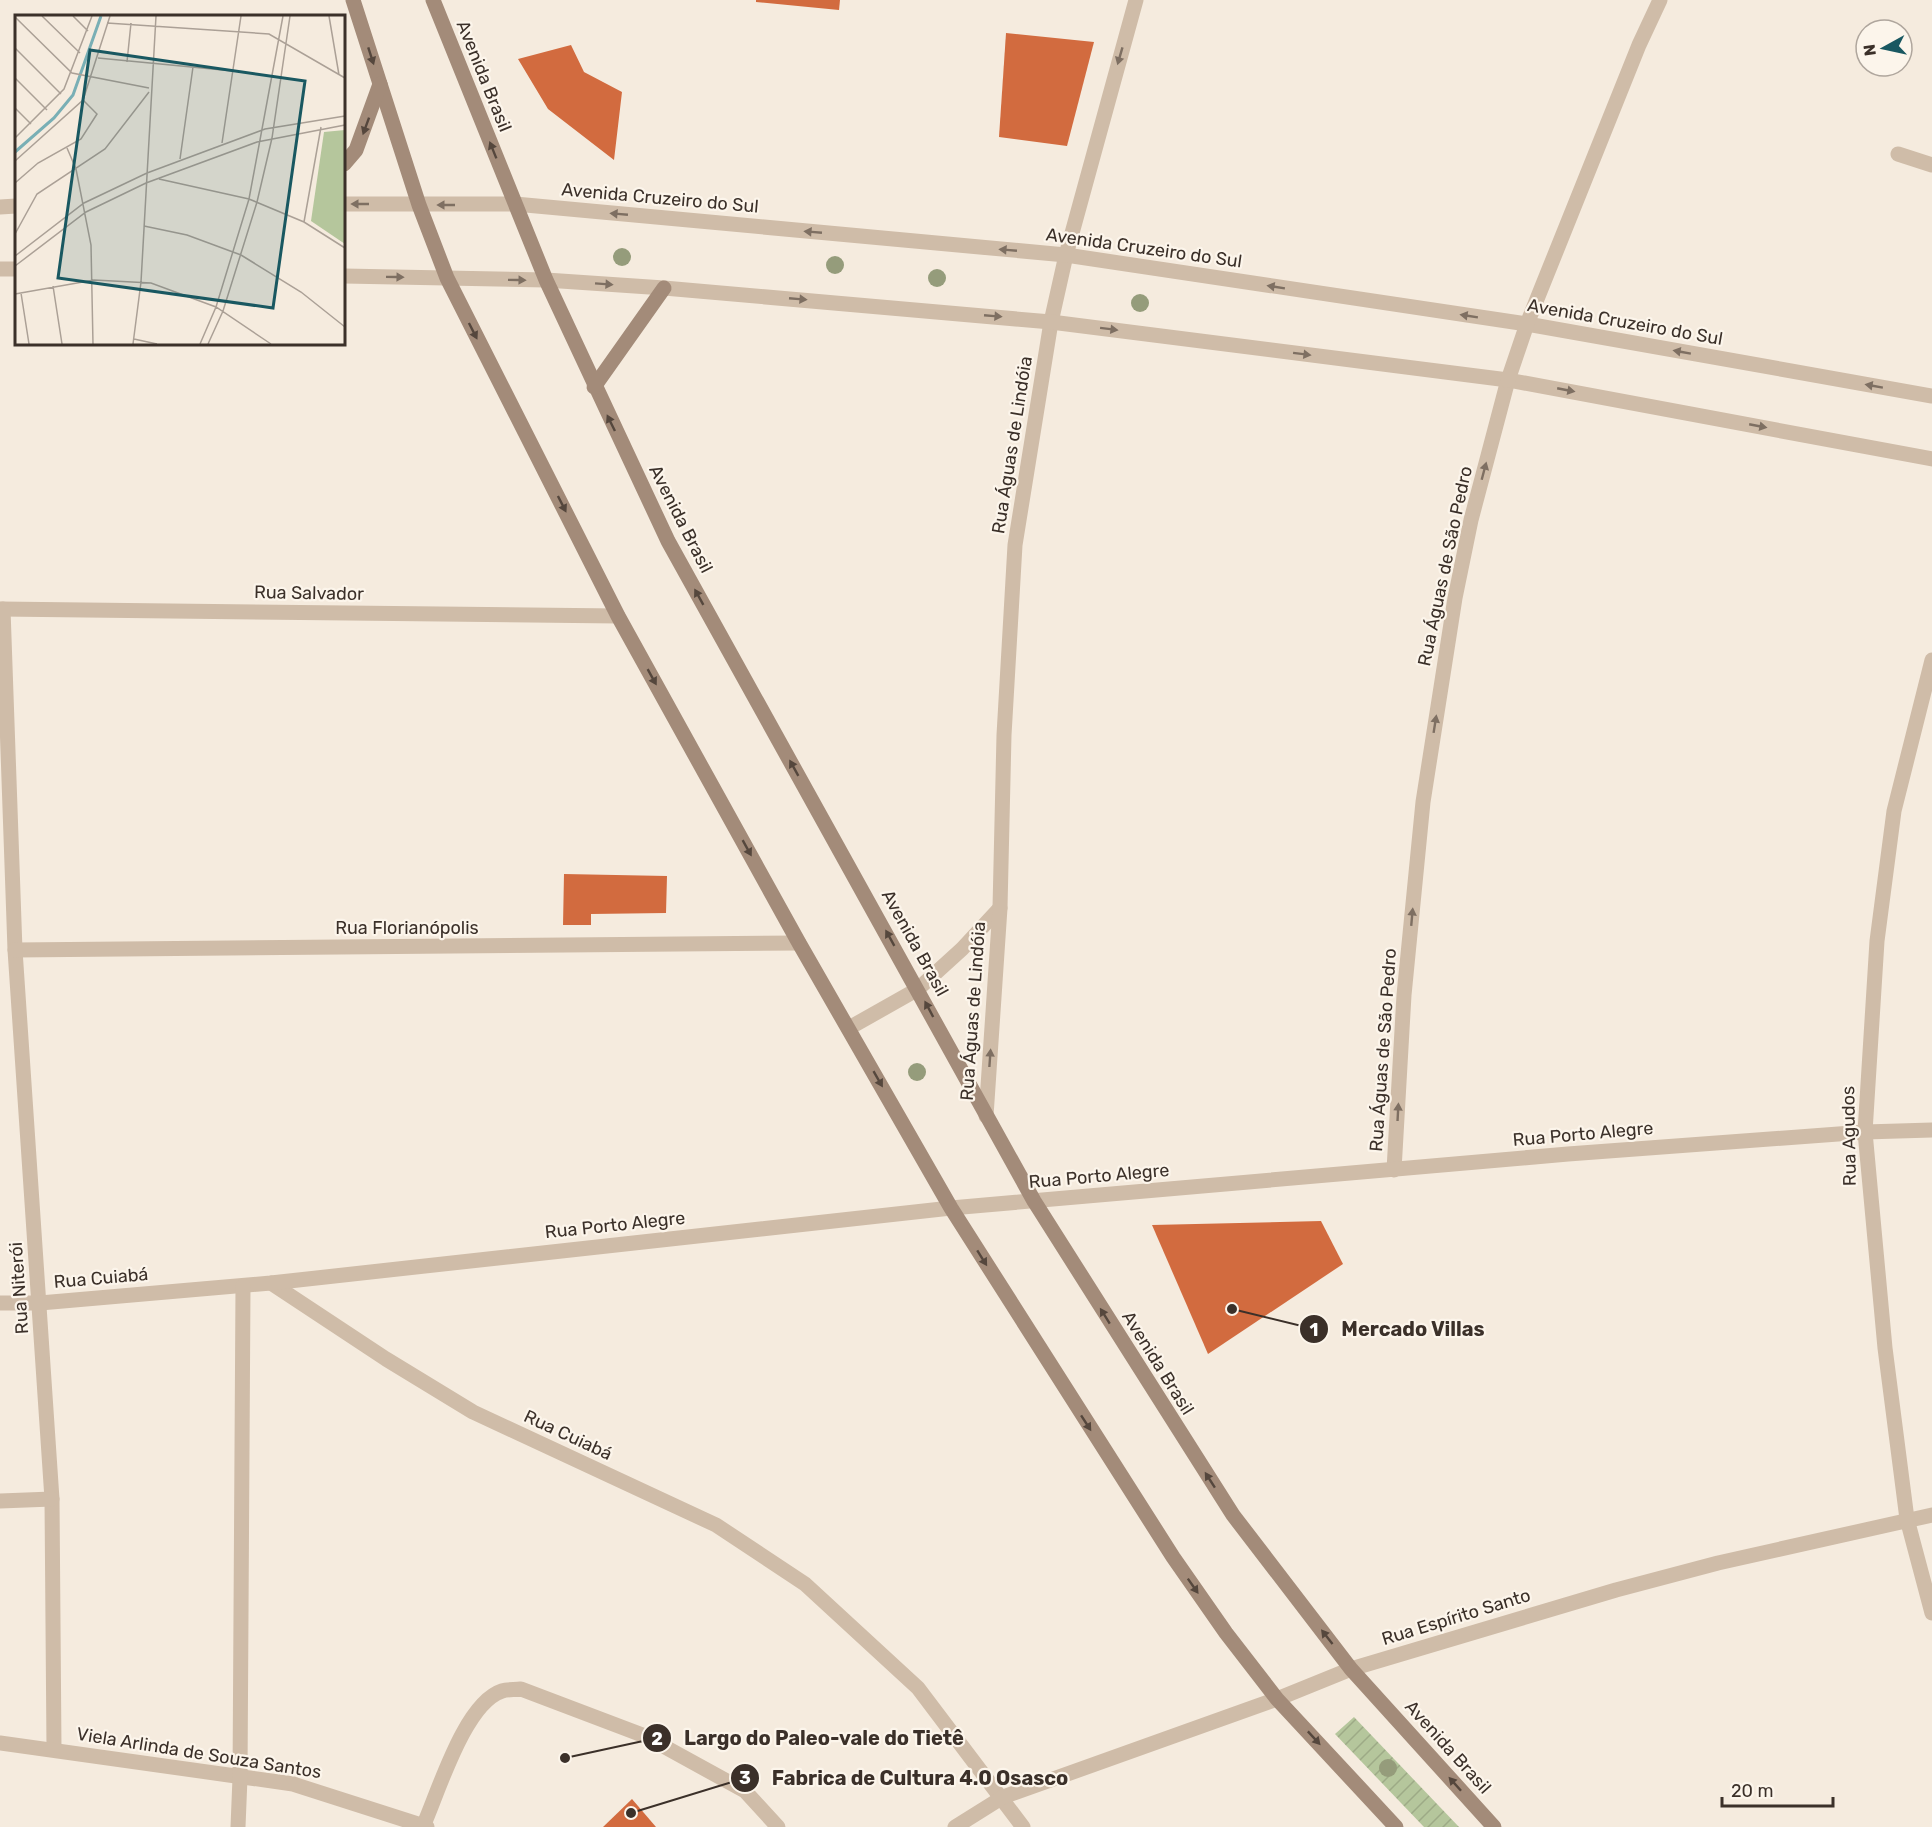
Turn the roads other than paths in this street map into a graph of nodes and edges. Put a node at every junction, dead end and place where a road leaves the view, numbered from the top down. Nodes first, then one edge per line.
1 (353, 0) edge
2 (433, 0) edge
3 (1136, 0) edge
4 (1660, 0) edge
5 (380, 84) junction
6 (1898, 154) dead end
7 (345, 163) edge
8 (1932, 165) edge
9 (345, 204) edge
10 (515, 204) junction
11 (420, 205) junction
12 (15, 206) edge
13 (0, 207) edge
14 (1066, 255) junction
15 (345, 276) edge
16 (447, 278) junction
17 (546, 280) junction
18 (664, 288) junction
19 (1051, 321) junction
20 (1527, 324) junction
21 (1508, 380) junction
22 (594, 387) junction
23 (1932, 396) edge
24 (1932, 459) edge
25 (1, 609) edge
26 (618, 616) junction
27 (1932, 660) edge
28 (1000, 908) junction
29 (799, 943) junction
30 (15, 950) junction
31 (918, 989) junction
32 (849, 1028) junction
33 (986, 1116) junction
34 (1932, 1130) edge
35 (1866, 1132) junction
36 (1394, 1170) junction
37 (1034, 1201) junction
38 (951, 1208) junction
39 (271, 1283) junction
40 (243, 1286) junction
41 (0, 1303) edge
42 (40, 1303) junction
43 (52, 1499) junction
44 (0, 1501) edge
45 (1932, 1515) edge
46 (1907, 1519) junction
47 (1932, 1613) edge
48 (1351, 1669) junction
49 (1277, 1699) junction
50 (0, 1743) edge
51 (54, 1749) junction
52 (240, 1778) junction
53 (1003, 1797) junction
54 (426, 1826) edge
55 (238, 1827) edge
56 (778, 1827) edge
57 (955, 1827) edge
58 (1023, 1827) edge
59 (1396, 1827) edge
60 (1494, 1827) edge

1 -> 5 main road
10 -> 2 main road, Avenida Brasil
3 -> 14 street, Rua Águas de Lindóia
4 - 20 street, Rua Águas de São Pedro
5 -> 7 main road
5 - 11 main road
6 - 8 street
11 -> 9 street, Avenida Cruzeiro do Sul
10 -> 11 street, Avenida Cruzeiro do Sul
14 -> 10 street, Avenida Cruzeiro do Sul
10 - 17 main road, Avenida Brasil
11 - 16 main road
12 - 13 street
14 - 19 street, Rua Águas de Lindóia
20 -> 14 street, Avenida Cruzeiro do Sul
15 -> 16 street
16 -> 17 street
16 -> 26 main road
17 -> 18 street
17 - 22 main road, Avenida Brasil
18 -> 19 street
18 - 22 main road
19 -> 21 street
19 - 28 street, Rua Águas de Lindóia
20 - 21 street, Rua Águas de São Pedro
23 -> 20 street, Avenida Cruzeiro do Sul
21 -> 24 street
36 -> 21 street, Rua Águas de São Pedro
31 -> 22 main road, Avenida Brasil
25 - 26 street, Rua Salvador
25 - 30 street, Rua Niterói
26 -> 29 main road
27 - 35 street, Rua Agudos
28 - 31 street, Rua Águas de Lindóia
33 -> 28 street, Rua Águas de Lindóia
29 - 30 street, Rua Florianópolis
29 - 32 main road
30 - 42 street, Rua Niterói
31 - 32 street, Rua Águas de Lindóia
33 -> 31 main road, Avenida Brasil
32 -> 38 main road
33 - 37 main road, Avenida Brasil
34 - 35 street, Rua Porto Alegre
35 - 36 street, Rua Porto Alegre
35 - 46 street, Rua Agudos
36 - 37 street, Rua Porto Alegre
37 - 38 street, Rua Porto Alegre
48 -> 37 main road, Avenida Brasil
38 - 39 street, Rua Porto Alegre
38 -> 49 main road
39 - 40 street, Rua Cuiabá
39 - 53 street, Rua Cuiabá
40 - 42 street, Rua Cuiabá
40 - 52 street
41 - 42 street, Rua Cuiabá
42 - 43 street, Rua Niterói
43 - 44 street
43 - 51 street, Rua Niterói
45 - 46 street, Rua Espírito Santo
46 - 47 street, Rua Agudos
46 - 48 street, Rua Espírito Santo
48 - 49 street, Rua Espírito Santo
60 -> 48 main road, Avenida Brasil
49 - 53 street, Rua Espírito Santo
49 -> 59 main road
50 - 51 street, Viela Arlinda de Souza Santos
51 - 52 street, Viela Arlinda de Souza Santos
52 - 54 street, Viela Arlinda de Souza Santos
52 - 55 street
53 - 57 street, Rua Espírito Santo
53 - 58 street, Rua Cuiabá
54 - 56 street

